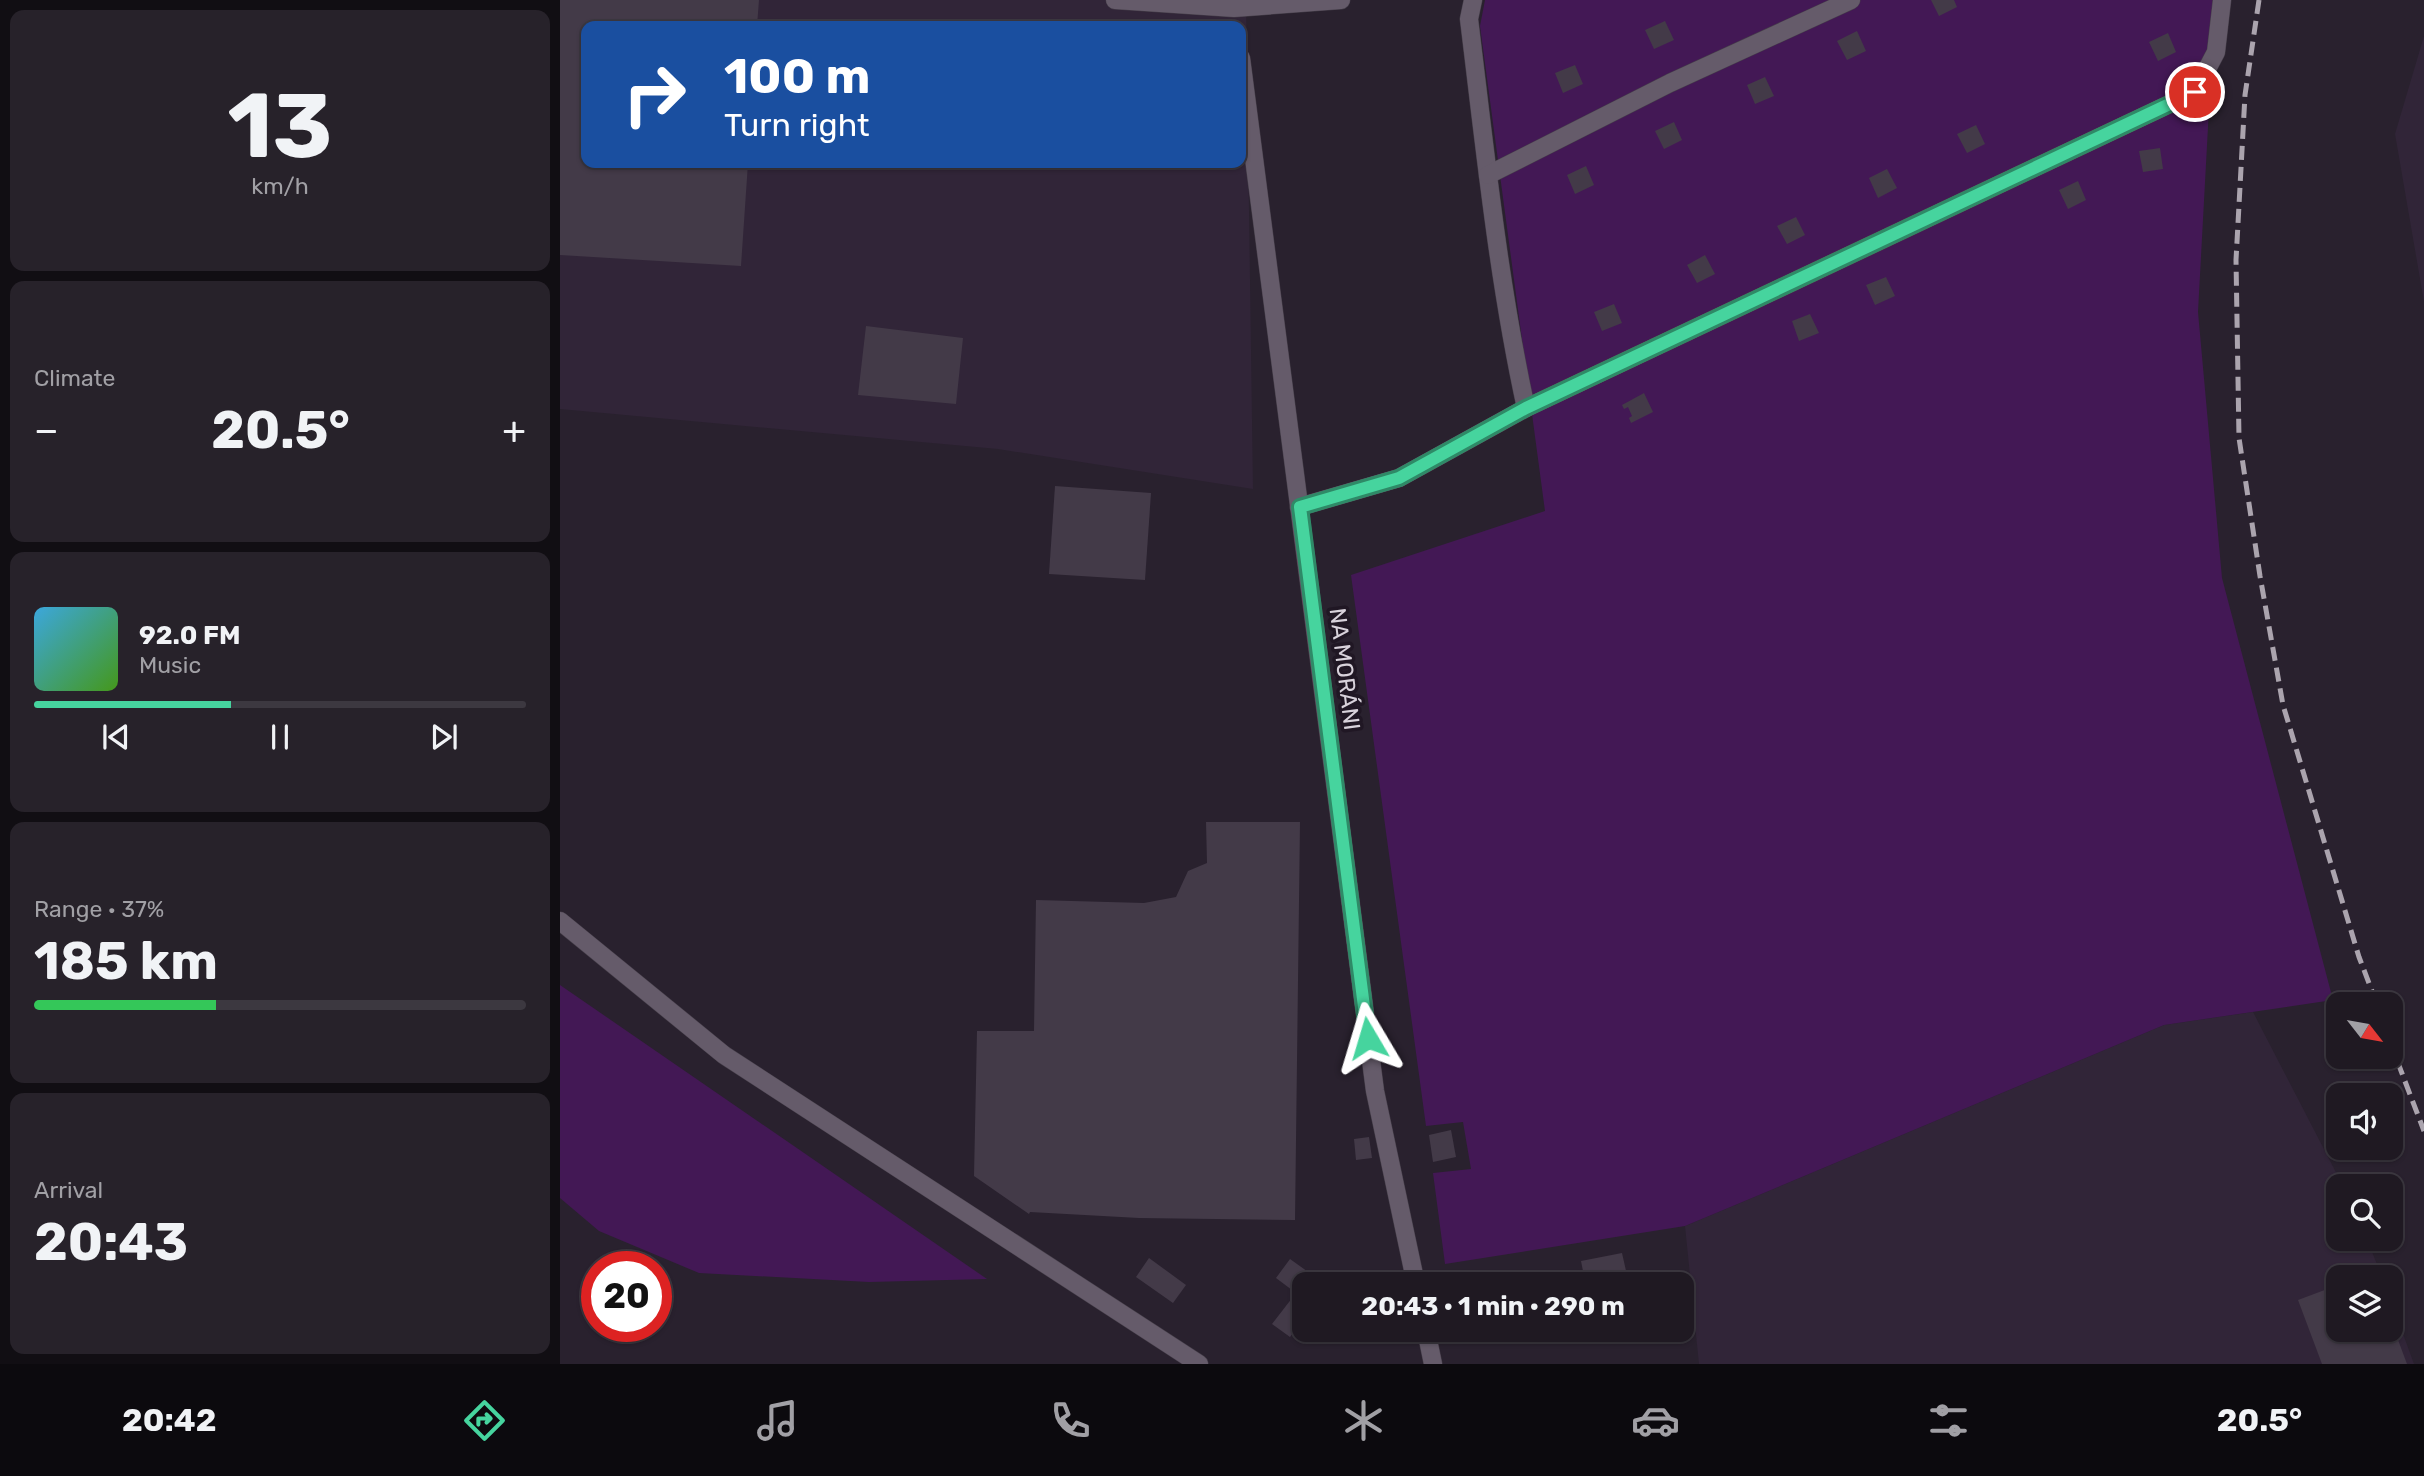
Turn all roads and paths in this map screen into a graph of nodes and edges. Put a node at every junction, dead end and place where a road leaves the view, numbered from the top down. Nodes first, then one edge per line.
1 (1115, 0) edge
2 (1340, 0) edge
3 (1473, 0) edge
4 (1851, 0) edge
5 (2222, 0) edge
6 (1235, 11) edge
7 (1246, 96) edge
8 (1488, 175) junction
9 (1526, 408) junction
10 (1300, 507) junction
11 (560, 921) edge
12 (1414, 1272) edge
13 (1428, 1342) edge
14 (1199, 1364) edge
15 (1433, 1364) edge

1 - 6 lane
2 - 6 lane
3 - 8 lane
4 - 8 lane
5 - 9 lane
7 - 10 lane, NA MORÁNI
8 - 9 lane
9 - 10 lane
10 - 12 lane, NA MORÁNI
11 - 14 lane
13 - 15 lane

